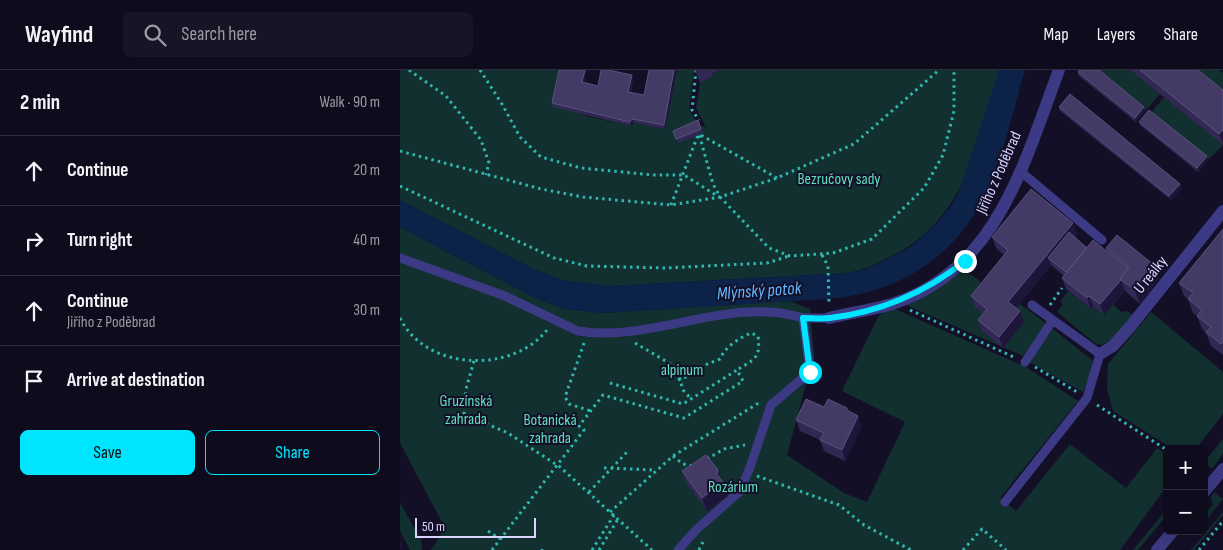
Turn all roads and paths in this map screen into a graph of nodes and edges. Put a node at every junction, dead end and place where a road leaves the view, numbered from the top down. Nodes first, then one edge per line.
1 (409, 70) edge
2 (480, 70) edge
3 (696, 70) edge
4 (939, 70) edge
5 (954, 70) edge
6 (1059, 70) edge
7 (699, 120) edge
8 (699, 134) junction
9 (400, 151) edge
10 (1020, 172) junction
11 (486, 175) junction
12 (684, 175) junction
13 (778, 178) junction
14 (400, 186) edge
15 (720, 197) junction
16 (671, 206) junction
17 (1223, 212) edge
18 (1102, 240) dead end
19 (822, 255) junction
20 (790, 256) junction
21 (400, 258) edge
22 (1062, 288) edge
23 (893, 304) junction
24 (829, 305) dead end
25 (1032, 305) dead end
26 (1044, 314) junction
27 (803, 318) junction
28 (829, 318) joint
29 (400, 320) edge
30 (555, 320) junction
31 (1053, 320) junction
32 (627, 332) junction
33 (587, 333) junction
34 (1100, 354) junction
35 (474, 361) junction
36 (1025, 362) junction
37 (737, 370) junction
38 (678, 380) junction
39 (610, 384) dead end
40 (1087, 398) junction
41 (691, 399) junction
42 (771, 405) junction
43 (591, 411) junction
44 (758, 442) junction
45 (1163, 447) edge
46 (628, 451) dead end
47 (673, 456) junction
48 (558, 465) junction
49 (604, 468) dead end
50 (612, 468) junction
51 (1223, 469) edge
52 (656, 470) junction
53 (749, 470) junction
54 (1206, 490) edge
55 (589, 492) junction
56 (1005, 502) dead end
57 (610, 512) junction
58 (614, 515) junction
59 (618, 519) junction
60 (1223, 521) edge
61 (488, 531) dead end
62 (1169, 535) edge
63 (500, 540) junction
64 (492, 550) edge
65 (592, 550) edge
66 (599, 550) edge
67 (652, 550) edge
68 (678, 550) edge
69 (911, 550) edge
70 (963, 550) edge
71 (1006, 550) edge
72 (1157, 550) edge
73 (1199, 550) edge

1 - 11 path
2 - 12 path
3 - 7 path
4 - 13 path
5 - 19 path
6 - 10 street, Jiřího z Poděbrad
8 - 12 path
8 - 13 path
8 - 15 path
9 - 11 path
10 - 18 lane
10 - 23 street, Jiřího z Poděbrad
11 - 16 path
12 - 15 path
12 - 16 path
13 - 15 path
14 - 20 path
15 - 16 path
15 - 20 path
17 - 34 street, U reálky
19 - 20 path
19 - 24 path
21 - 30 lane
22 - 26 path
23 - 28 street, Jiřího z Poděbrad
23 - 36 path
25 - 26 lane
26 - 31 lane
27 - 28 lane
27 - 32 lane
27 - 42 lane
29 - 35 path
30 - 33 lane
30 - 35 path
31 - 34 lane
31 - 36 lane
32 - 33 lane
32 - 38 path
33 - 43 path
34 - 40 lane
35 - 48 path
36 - 40 path
37 - 38 path
37 - 41 path
37 - 43 path
38 - 41 path
39 - 41 path
40 - 45 path
40 - 56 lane
42 - 44 lane
42 - 47 path
43 - 48 path
44 - 47 path
44 - 53 lane
46 - 50 path
47 - 52 path
48 - 55 path
48 - 63 path
49 - 50 path
50 - 52 path
50 - 55 path
51 - 54 street
52 - 57 path
53 - 68 lane
53 - 69 path
55 - 57 path
57 - 58 path
58 - 59 path
58 - 65 path
59 - 66 path
59 - 67 path
60 - 73 path
61 - 63 path
62 - 72 street
63 - 64 path
70 - 71 path

